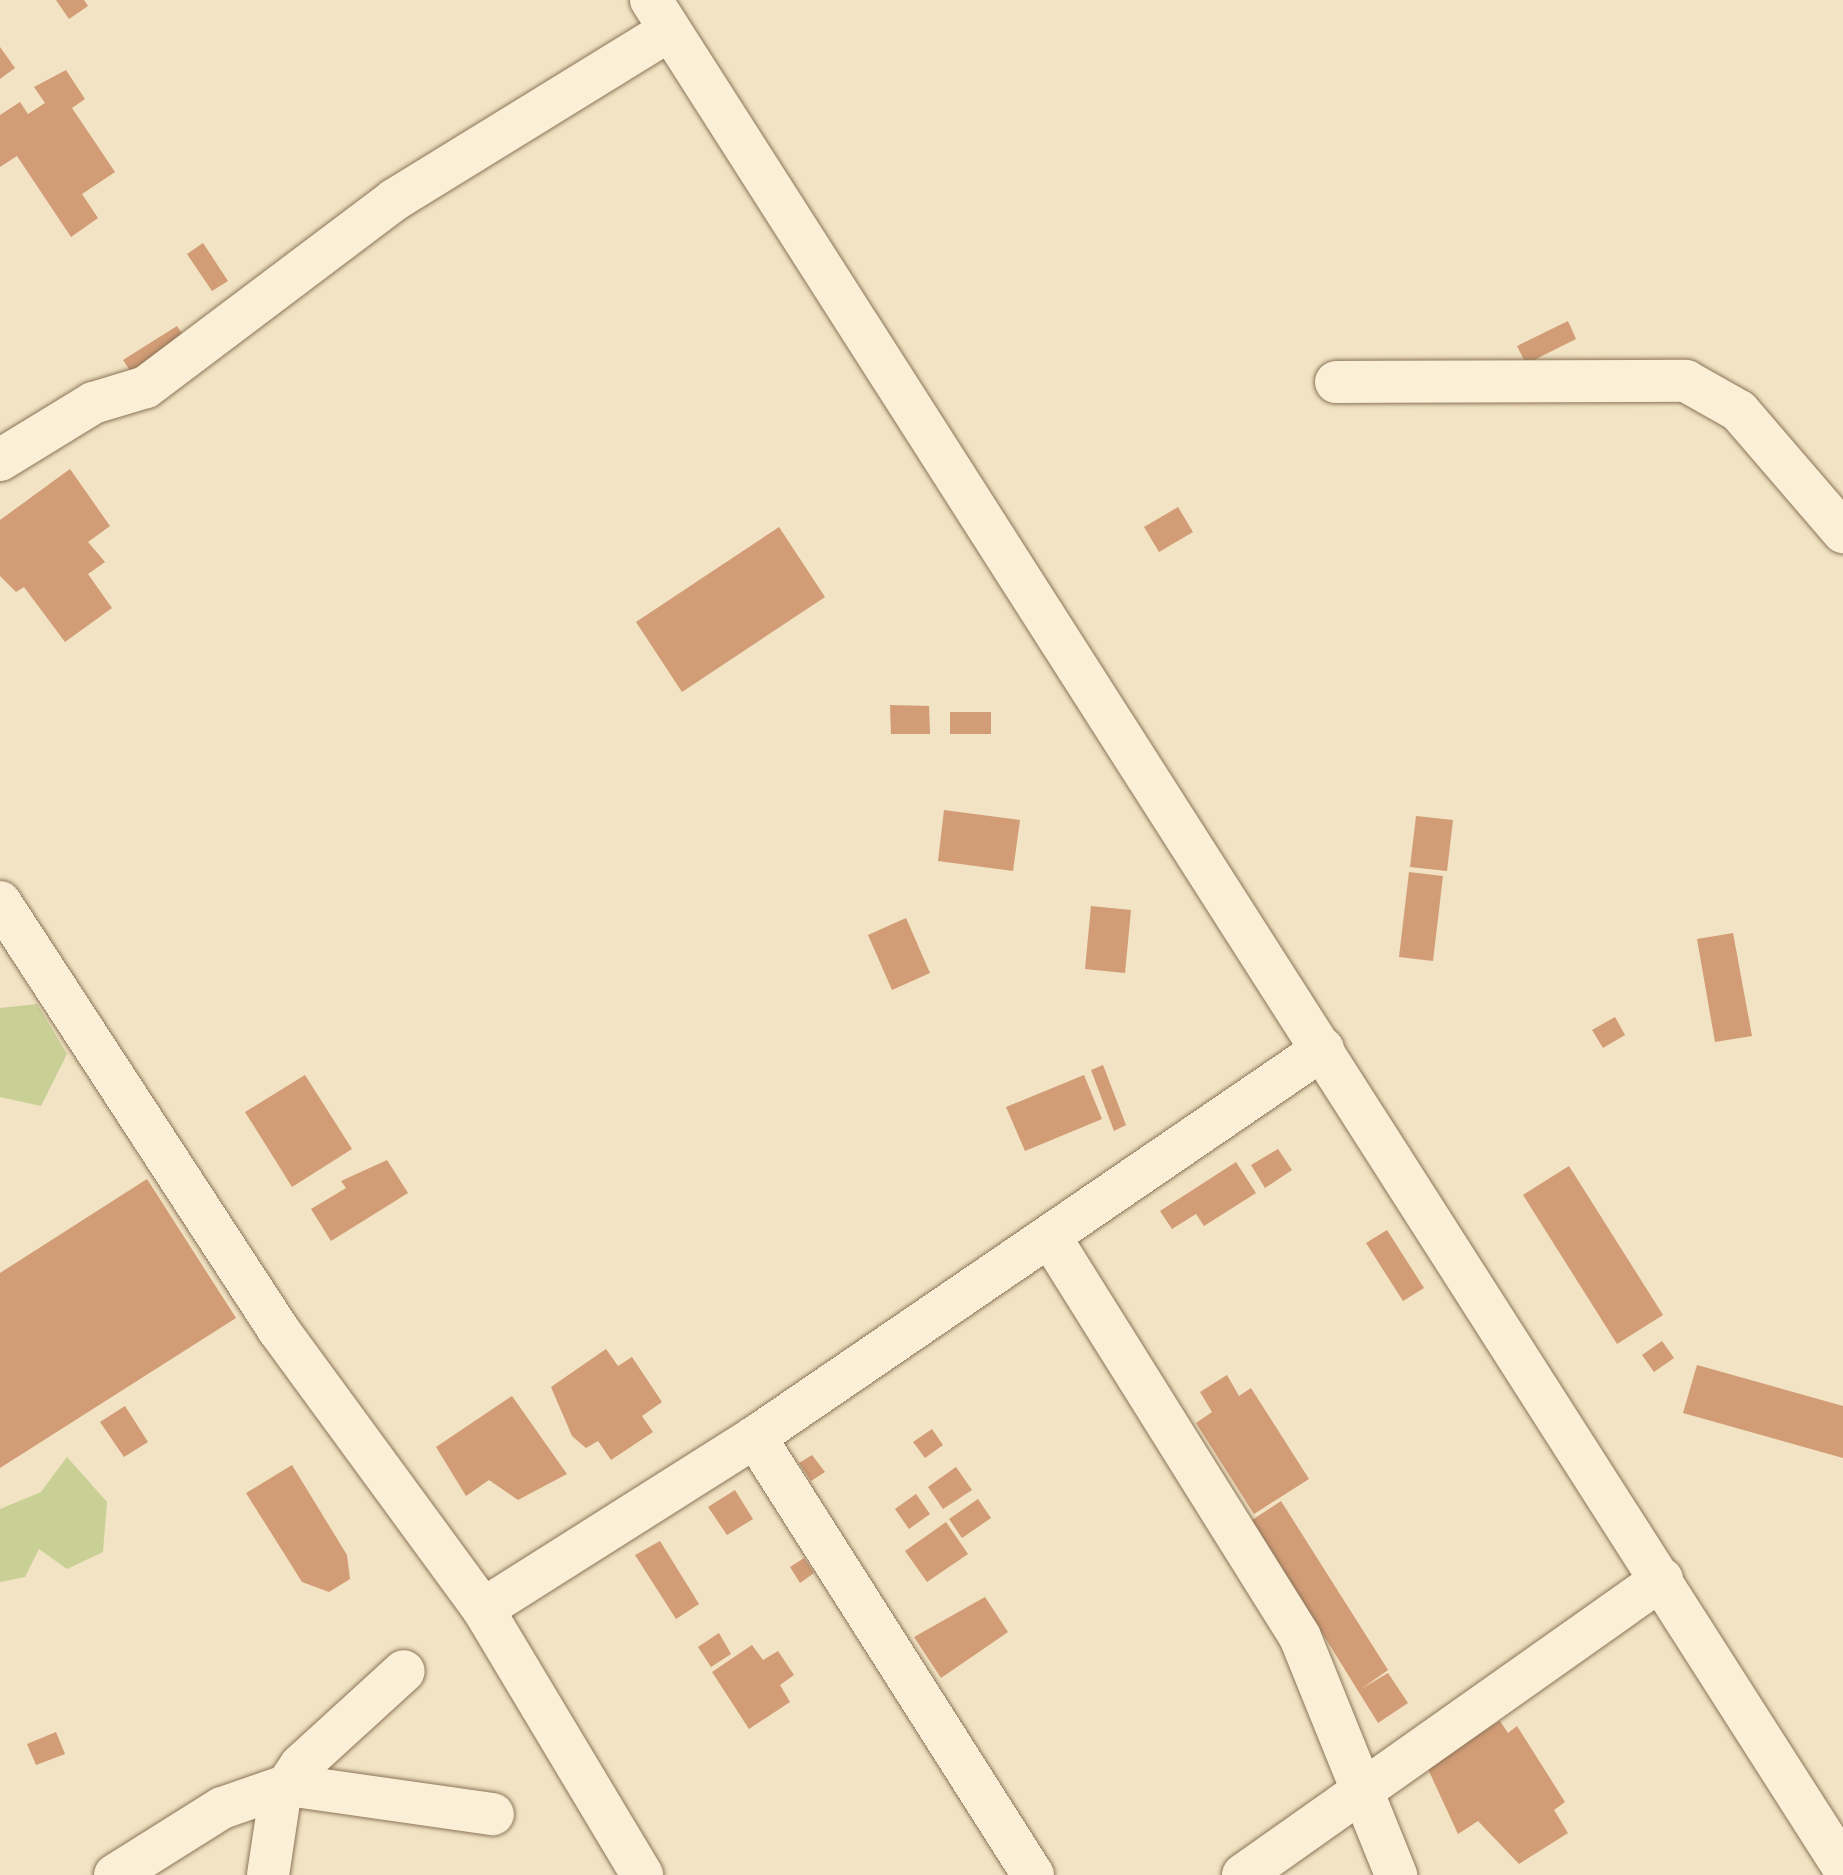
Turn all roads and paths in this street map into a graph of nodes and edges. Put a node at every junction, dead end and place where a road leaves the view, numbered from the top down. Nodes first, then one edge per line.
1 (660, 15) edge
2 (1336, 382) dead end
3 (0, 460) edge
4 (1843, 532) edge
5 (0, 902) edge
6 (1323, 1049) junction
7 (1052, 1240) junction
8 (754, 1437) junction
9 (1662, 1579) junction
10 (482, 1608) junction
11 (404, 1671) dead end
12 (288, 1784) junction
13 (1361, 1788) junction
14 (493, 1814) dead end
15 (1843, 1867) edge
16 (114, 1875) edge
17 (268, 1875) edge
18 (642, 1875) edge
19 (1033, 1875) edge
20 (1243, 1875) edge
21 (1396, 1875) edge

1 - 3 street
1 - 6 street
2 - 4 street
5 - 10 street
6 - 7 street
6 - 9 street
7 - 8 street
7 - 13 street
8 - 10 street
8 - 19 street
9 - 13 street
9 - 15 street
10 - 18 street
11 - 12 street
12 - 14 street
12 - 16 street
12 - 17 street
13 - 20 street
13 - 21 street

